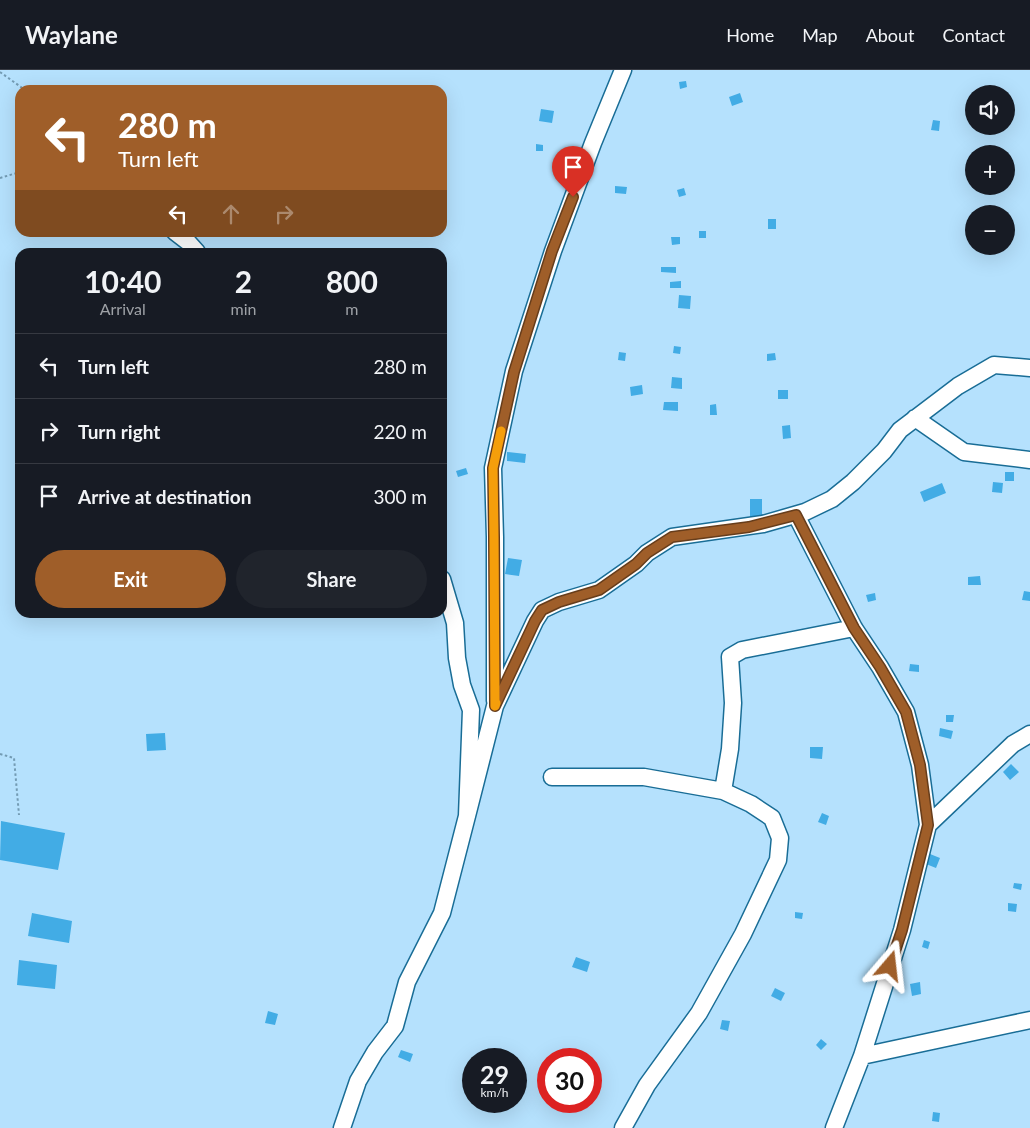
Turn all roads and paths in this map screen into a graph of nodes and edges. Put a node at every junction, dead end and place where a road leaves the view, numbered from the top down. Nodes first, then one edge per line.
1 (624, 70) edge
2 (0, 72) edge
3 (18, 85) edge
4 (15, 174) edge
5 (0, 178) edge
6 (182, 237) edge
7 (193, 248) edge
8 (1030, 368) edge
9 (915, 418) junction
10 (1030, 460) edge
11 (796, 515) junction
12 (447, 596) edge
13 (854, 628) junction
14 (495, 706) junction
15 (1030, 734) edge
16 (0, 754) edge
17 (552, 777) dead end
18 (723, 791) junction
19 (18, 815) dead end
20 (467, 816) junction
21 (928, 825) junction
22 (1030, 1020) edge
23 (862, 1056) junction
24 (342, 1128) edge
25 (623, 1128) edge
26 (834, 1128) edge

1 - 14 street
2 - 3 path
4 - 5 path
6 - 7 street
8 - 9 street
9 - 10 street
9 - 11 street
11 - 13 street
11 - 14 street
12 - 20 street
13 - 18 street
13 - 21 street
14 - 20 street
15 - 21 street
16 - 19 path
17 - 18 street
18 - 25 street
20 - 24 street
21 - 23 street
22 - 23 street
23 - 26 street

